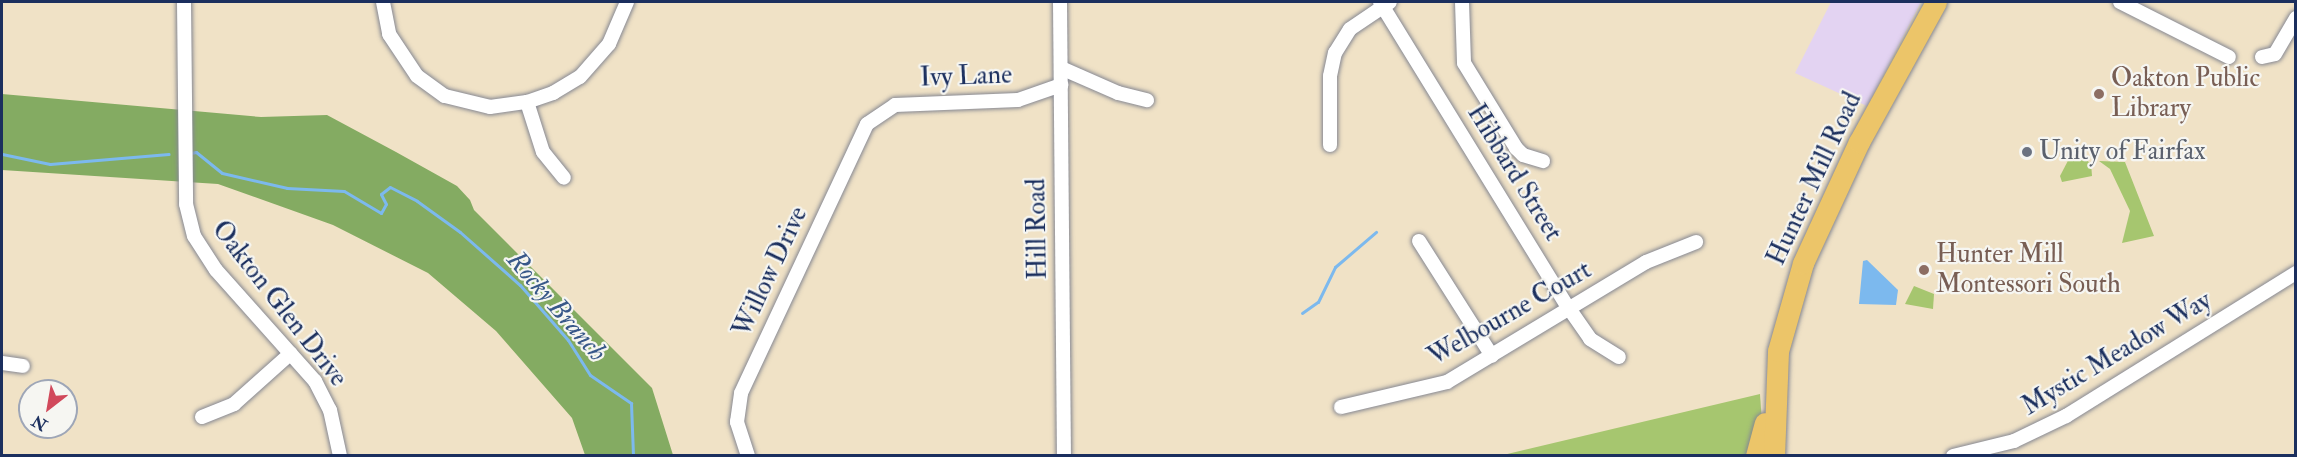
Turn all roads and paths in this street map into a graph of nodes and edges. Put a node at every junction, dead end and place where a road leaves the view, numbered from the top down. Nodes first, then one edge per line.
1 (184, 2) edge
2 (383, 2) edge
3 (627, 2) edge
4 (1060, 2) edge
5 (1462, 2) edge
6 (1936, 2) edge
7 (2120, 2) edge
8 (1384, 3) edge
9 (2295, 18) edge
10 (2229, 57) dead end
11 (2262, 57) dead end
12 (1060, 68) junction
13 (1060, 85) junction
14 (1147, 100) dead end
15 (527, 102) junction
16 (875, 115) joint
17 (1330, 145) dead end
18 (1544, 162) dead end
19 (564, 178) dead end
20 (1419, 241) dead end
21 (1696, 242) dead end
22 (2295, 273) edge
23 (1568, 307) junction
24 (291, 353) junction
25 (1492, 356) junction
26 (1619, 357) dead end
27 (2, 363) edge
28 (23, 366) dead end
29 (1774, 391) junction
30 (1341, 407) dead end
31 (202, 417) dead end
32 (340, 456) edge
33 (748, 456) edge
34 (1064, 456) edge
35 (1756, 456) edge
36 (1774, 456) edge
37 (1953, 456) edge

1 - 24 street, Oakton Glen Drive
2 - 15 street
3 - 15 street
4 - 12 street, Hill Road
5 - 18 street
6 - 29 main road, Hunter Mill Road
7 - 10 street
8 - 17 street
8 - 23 street, Hibbard Street
9 - 11 street
12 - 13 street, Hill Road
12 - 14 street
13 - 16 street, Ivy Lane
13 - 34 street, Hill Road
15 - 19 street
16 - 33 street, Willow Drive
20 - 25 street
21 - 23 street, Welbourne Court
22 - 37 street, Mystic Meadow Way
23 - 25 street, Welbourne Court
23 - 26 street, Hibbard Street
24 - 31 street
24 - 32 street, Oakton Glen Drive
25 - 30 street, Welbourne Court
27 - 28 street
29 - 35 main road, Hunter Mill Road
29 - 36 main road, Hunter Mill Road

